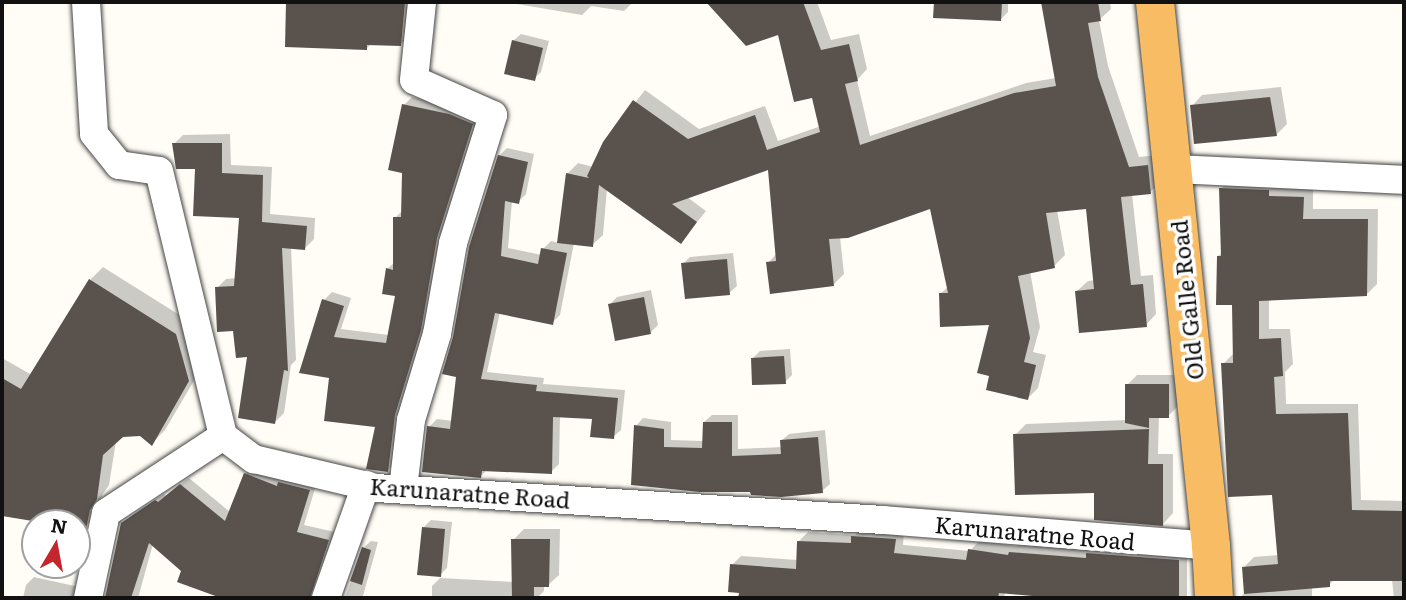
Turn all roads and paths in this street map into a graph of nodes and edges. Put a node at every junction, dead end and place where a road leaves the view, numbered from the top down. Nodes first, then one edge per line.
1 (86, 2) edge
2 (422, 2) edge
3 (1155, 2) edge
4 (1173, 169) junction
5 (1404, 180) edge
6 (223, 436) junction
7 (366, 485) junction
8 (403, 489) junction
9 (1211, 546) junction
10 (88, 598) edge
11 (326, 598) edge
12 (1214, 598) edge

1 - 6 street
2 - 8 street
3 - 4 highway, Old Galle Road
4 - 5 street
4 - 9 highway, Old Galle Road
6 - 7 street, Karunaratne Road
6 - 10 street
7 - 8 street, Karunaratne Road
7 - 11 street
8 - 9 street, Karunaratne Road
9 - 12 highway, Old Galle Road

